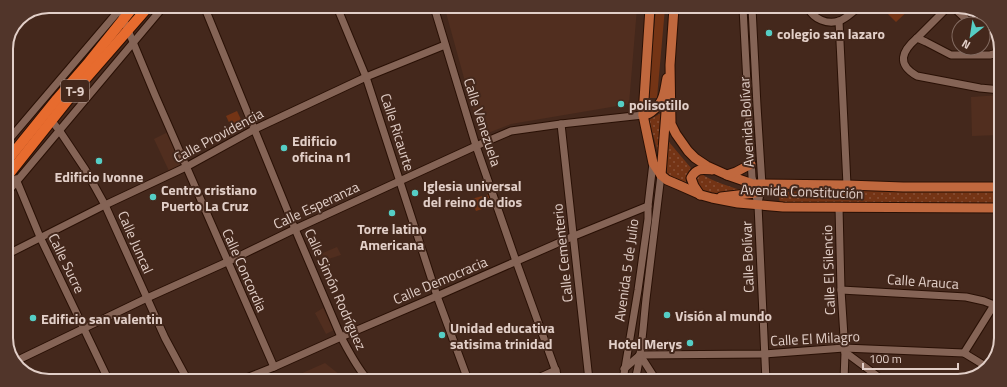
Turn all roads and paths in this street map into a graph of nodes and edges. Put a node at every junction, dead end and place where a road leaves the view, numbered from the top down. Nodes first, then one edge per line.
1 (115, 13) edge
2 (121, 13) edge
3 (128, 13) edge
4 (143, 13) edge
5 (158, 13) edge
6 (207, 13) edge
7 (339, 13) edge
8 (436, 13) edge
9 (650, 13) edge
10 (674, 13) edge
11 (743, 13) edge
12 (752, 13) edge
13 (810, 13) edge
14 (851, 13) edge
15 (942, 13) edge
16 (123, 20) junction
17 (839, 21) junction
18 (128, 31) junction
19 (917, 38) junction
20 (133, 44) junction
21 (445, 45) junction
22 (994, 54) edge
23 (670, 65) junction
24 (366, 77) junction
25 (994, 89) edge
26 (31, 113) junction
27 (643, 115) junction
28 (51, 120) junction
29 (40, 121) junction
30 (561, 124) junction
31 (255, 129) junction
32 (59, 130) junction
33 (13, 135) edge
34 (476, 146) junction
35 (13, 153) edge
36 (653, 163) junction
37 (751, 164) junction
38 (186, 167) junction
39 (13, 170) edge
40 (725, 174) junction
41 (661, 175) junction
42 (13, 178) edge
43 (400, 180) junction
44 (17, 181) junction
45 (847, 185) junction
46 (13, 186) edge
47 (757, 187) junction
48 (994, 187) edge
49 (701, 195) junction
50 (712, 198) junction
51 (105, 205) junction
52 (758, 205) junction
53 (648, 206) junction
54 (839, 207) junction
55 (994, 208) edge
56 (295, 229) junction
57 (574, 236) junction
58 (40, 237) junction
59 (13, 251) edge
60 (516, 261) junction
61 (227, 262) junction
62 (841, 290) junction
63 (437, 296) junction
64 (147, 298) junction
65 (994, 305) joint
66 (84, 328) junction
67 (341, 336) junction
68 (844, 350) junction
69 (964, 353) junction
70 (764, 354) junction
71 (640, 355) junction
72 (20, 359) edge
73 (983, 364) edge
74 (274, 367) junction
75 (624, 369) junction
76 (556, 370) junction
77 (106, 374) edge
78 (184, 374) edge
79 (256, 374) edge
80 (362, 374) edge
81 (466, 374) edge
82 (547, 374) edge
83 (557, 374) edge
84 (588, 374) edge
85 (624, 374) edge
86 (637, 374) edge
87 (652, 374) edge
88 (766, 374) edge
89 (844, 374) edge
90 (875, 374) edge

1 - 26 street, T-9
2 - 16 street, Calle Concordia
3 - 16 highway, T-9
4 - 18 highway, T-9
5 - 20 street, T-9
6 - 31 street, Calle Simón Rodríguez
7 - 24 street, Calle Ricaurte
8 - 21 street, Calle Venezuela
9 - 27 main road, Avenida Constitución
10 - 23 main road, Avenida Constitución
11 - 37 street, Avenida Bolívar
12 - 47 street, Avenida Bolívar
13 - 17 street
14 - 17 street
15 - 19 street
16 - 18 street, Calle Concordia
16 - 29 highway, T-9
17 - 45 street
18 - 20 street, Calle Concordia
18 - 28 highway, T-9
19 - 22 street
19 - 25 street
20 - 32 street, T-9
20 - 38 street, Calle Concordia
21 - 24 street, Calle Providencia
21 - 34 street, Calle Venezuela
23 - 27 main road
23 - 40 main road, Avenida Constitución
23 - 41 main road
24 - 31 street, Calle Providencia
24 - 43 street, Calle Ricaurte
26 - 29 street
26 - 33 street, T-9
27 - 30 street, Calle Esperanza
27 - 36 main road, Avenida Constitución
28 - 32 street, Calle Juncal
28 - 39 highway, T-9
29 - 35 highway, T-9
30 - 34 street, Calle Esperanza
30 - 57 street, Calle Cementerio
31 - 38 street, Calle Providencia
31 - 56 street, Calle Simón Rodríguez
32 - 44 street, T-9
32 - 51 street, Calle Juncal
34 - 43 street, Calle Esperanza
34 - 60 street, Calle Venezuela
36 - 41 main road, Avenida Constitución
36 - 53 street, Avenida 5 de Julio
37 - 40 main road
37 - 47 street, Avenida Bolívar
38 - 51 street, Calle Providencia
38 - 61 street, Calle Concordia
40 - 47 main road, Avenida Constitución
40 - 49 main road
41 - 49 main road, Avenida Constitución
41 - 71 street, Avenida 5 de Julio
42 - 44 street, Calle Sucre
43 - 56 street, Calle Esperanza
43 - 63 street, Calle Ricaurte
44 - 46 street, T-9
44 - 58 street, Calle Sucre
45 - 47 main road, Avenida Constitución
45 - 48 main road, Avenida Constitución
47 - 50 main road
47 - 52 street, Avenida Bolívar
47 - 52 street, Avenida Bolívar
49 - 50 main road, Avenida Constitución
50 - 52 main road, Avenida Constitución
51 - 58 street, Calle Providencia
51 - 64 street, Calle Juncal
52 - 54 main road, Avenida Constitución
52 - 70 street, Calle Bolívar
53 - 57 street, Calle Democracia
53 - 75 street, Avenida 5 de Julio
54 - 55 main road, Avenida Constitución
54 - 62 street, Calle El Silencio
56 - 61 street, Calle Esperanza
56 - 67 street, Calle Simón Rodríguez
57 - 60 street, Calle Democracia
57 - 84 street, Calle Cementerio
58 - 59 street, Calle Providencia
58 - 66 street, Calle Sucre
60 - 63 street, Calle Democracia
60 - 76 street, Calle Venezuela
61 - 64 street, Calle Esperanza
61 - 74 street, Calle Concordia
62 - 65 street, Calle Arauca
62 - 68 street, Calle El Silencio
63 - 67 street, Calle Democracia
63 - 81 street, Calle Ricaurte
64 - 66 street, Calle Esperanza
64 - 78 street, Calle Juncal
65 - 69 street
66 - 72 street, Calle Esperanza
66 - 77 street, Calle Sucre
67 - 74 street, Calle Democracia
67 - 80 street, Calle Simón Rodríguez
68 - 69 street, Calle El Milagro
68 - 70 street, Calle El Milagro
68 - 89 street, Calle El Silencio
68 - 90 street
69 - 73 street, Calle El Milagro
70 - 71 street, Calle El Milagro
70 - 88 street, Calle Bolívar
71 - 75 street
71 - 86 street, Avenida 5 de Julio
71 - 87 street
74 - 79 street, Calle Democracia
75 - 85 street, Avenida 5 de Julio
76 - 82 street
76 - 83 street, Calle Venezuela

